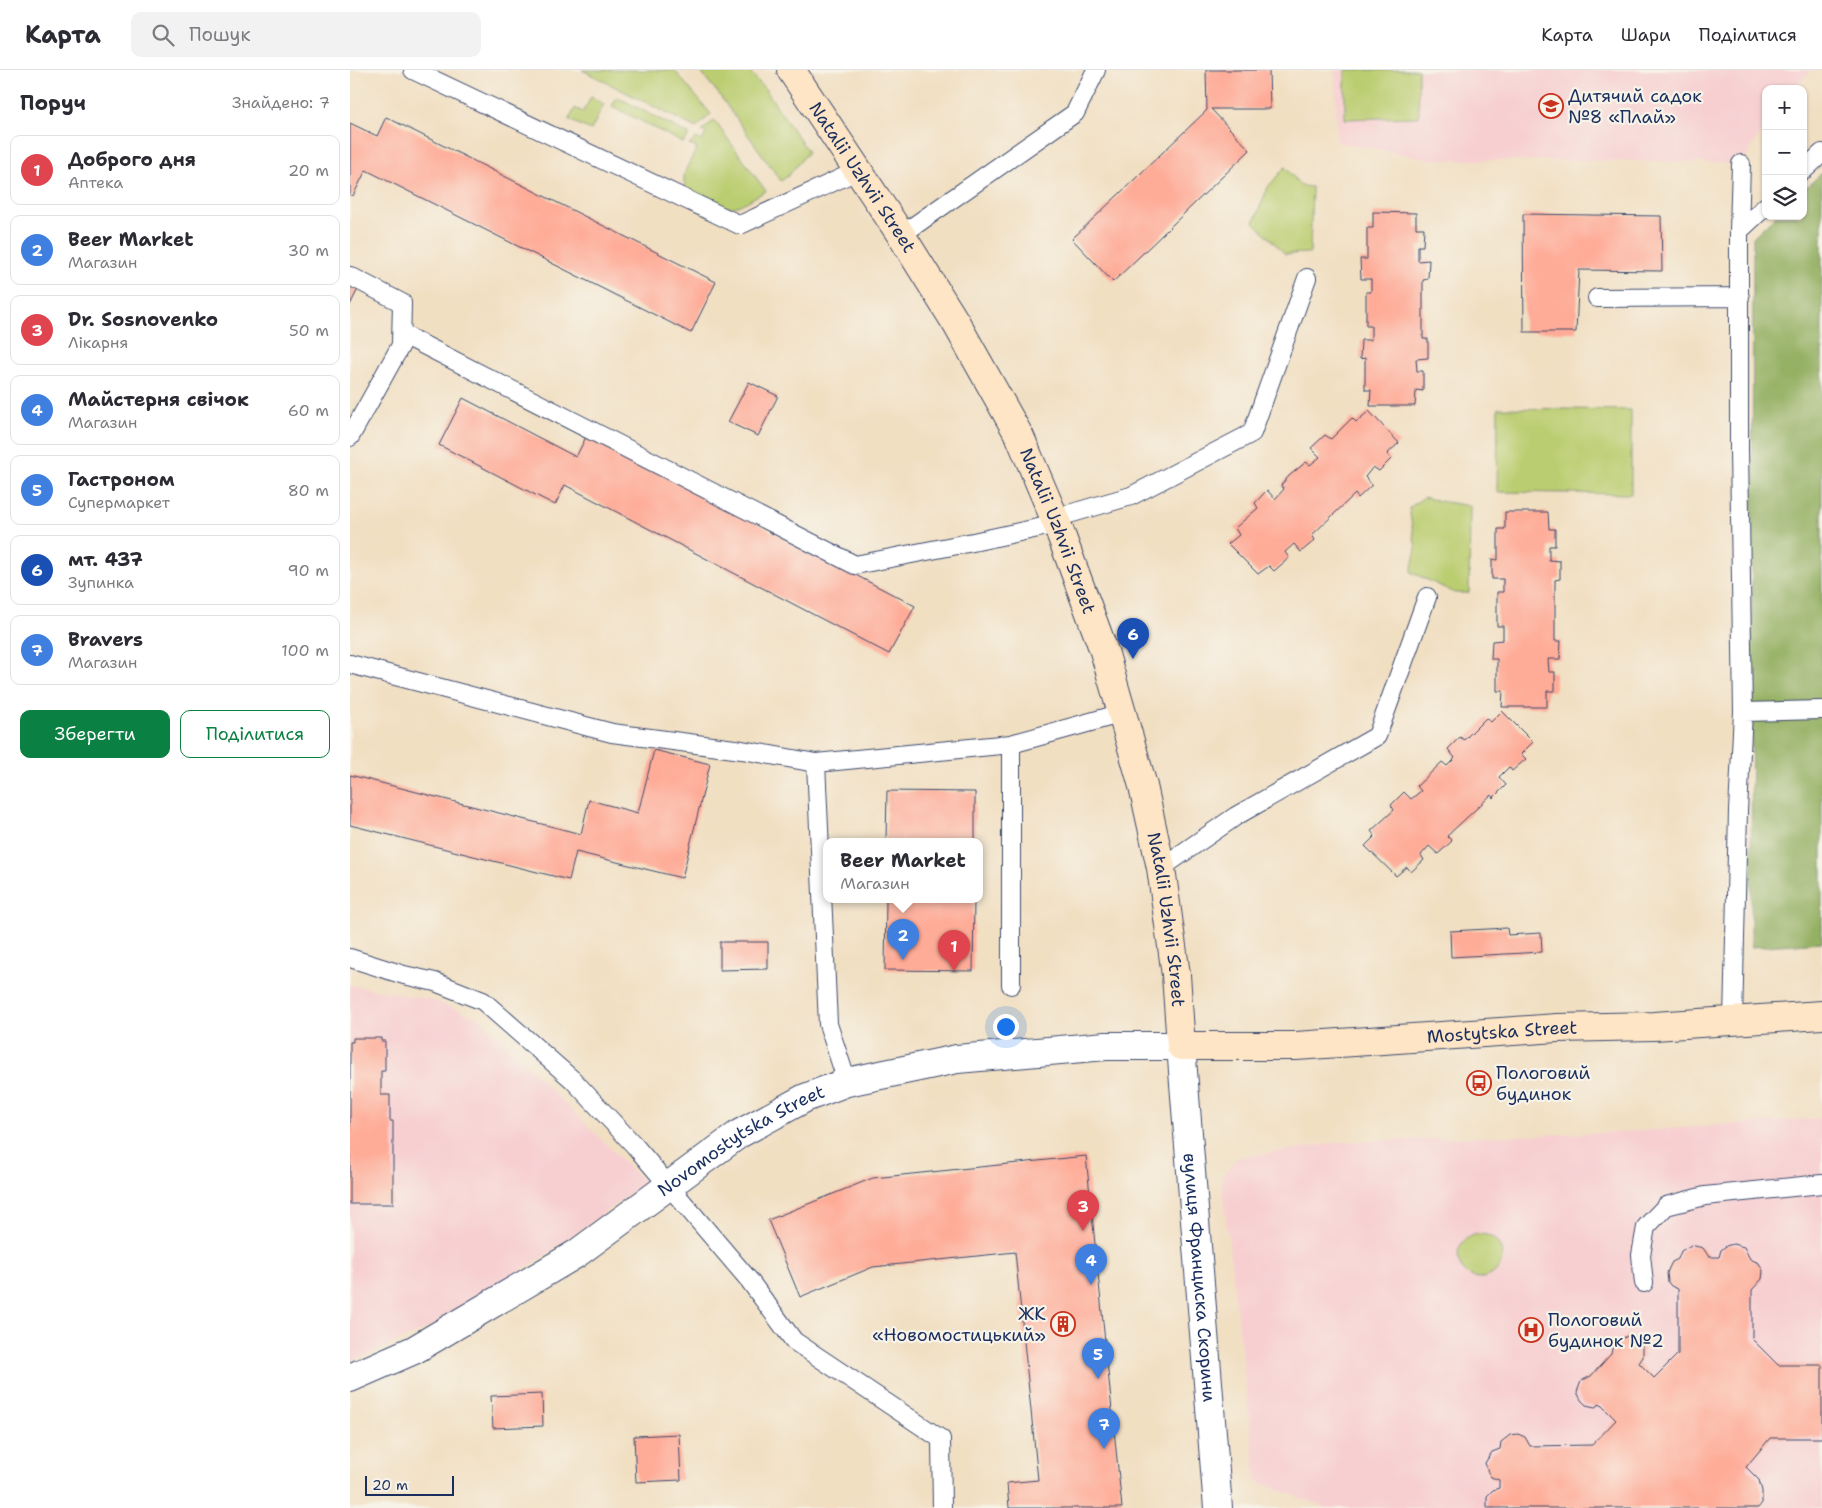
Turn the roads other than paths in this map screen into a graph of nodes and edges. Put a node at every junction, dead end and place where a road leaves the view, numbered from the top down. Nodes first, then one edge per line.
1 (413, 70) edge
2 (791, 70) edge
3 (1096, 70) edge
4 (1822, 153) edge
5 (1741, 164) dead end
6 (1807, 167) edge
7 (859, 170) junction
8 (1762, 210) edge
9 (1739, 231) junction
10 (902, 235) junction
11 (350, 276) edge
12 (1307, 278) dead end
13 (1740, 297) junction
14 (1597, 298) dead end
15 (402, 344) junction
16 (350, 437) edge
17 (1056, 521) junction
18 (1427, 597) dead end
19 (350, 664) edge
20 (1822, 710) edge
21 (1743, 712) junction
22 (1123, 713) junction
23 (1011, 744) junction
24 (816, 764) junction
25 (1161, 868) junction
26 (350, 958) edge
27 (1011, 986) dead end
28 (1822, 1016) edge
29 (1734, 1022) junction
30 (1181, 1046) junction
31 (847, 1082) junction
32 (1822, 1184) edge
33 (668, 1185) junction
34 (1644, 1283) dead end
35 (350, 1378) edge
36 (942, 1508) edge
37 (1218, 1508) edge

1 - 7 lane
2 - 7 street, Natalii Uzhvii Street
3 - 10 lane
4 - 6 lane
5 - 9 lane
7 - 10 street, Natalii Uzhvii Street
8 - 9 lane
9 - 13 lane
10 - 17 street, Natalii Uzhvii Street
11 - 15 lane
12 - 17 lane
13 - 14 lane
13 - 21 lane
15 - 16 lane
15 - 17 lane
17 - 22 street, Natalii Uzhvii Street
18 - 25 lane
19 - 24 lane
20 - 21 lane
21 - 29 lane
22 - 23 lane
22 - 25 street, Natalii Uzhvii Street
23 - 24 lane
23 - 27 lane
24 - 31 lane
25 - 30 street, Natalii Uzhvii Street
26 - 33 lane
28 - 29 street, Mostytska Street
29 - 30 street, Mostytska Street
30 - 31 street, Novomostytska Street
30 - 37 street, вулиця Франциска Скорини
31 - 33 street, Novomostytska Street
32 - 34 lane
33 - 35 street, Novomostytska Street
33 - 36 lane

